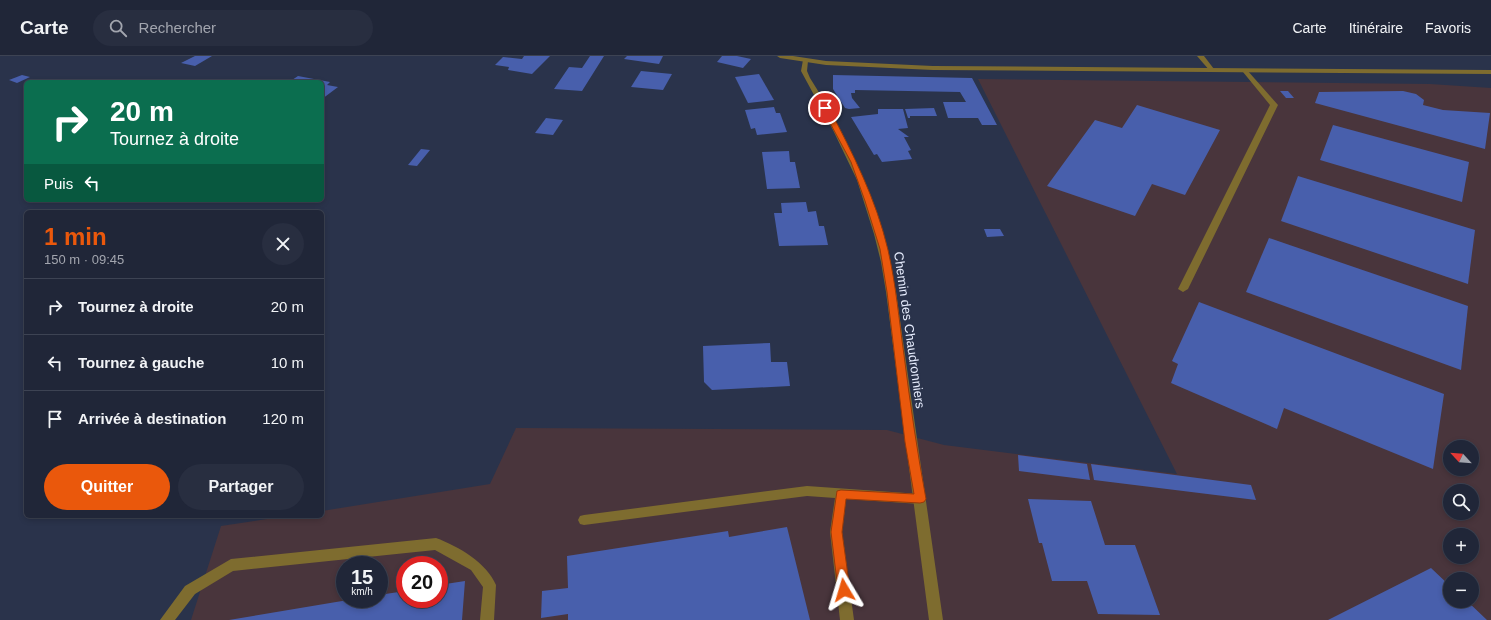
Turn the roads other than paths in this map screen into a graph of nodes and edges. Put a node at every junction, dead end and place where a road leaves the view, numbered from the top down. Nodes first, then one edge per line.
1 (780, 56) edge
2 (1200, 56) edge
3 (805, 61) junction
4 (1212, 70) junction
5 (1245, 71) junction
6 (1491, 72) edge
7 (1183, 289) dead end
8 (841, 494) junction
9 (920, 499) junction
10 (584, 520) dead end
11 (167, 620) edge
12 (488, 620) edge
13 (847, 620) edge
14 (936, 620) edge

1 - 3 street
2 - 4 street
3 - 4 street
3 - 9 street, Chemin des Chaudronniers
4 - 5 street
5 - 6 street
5 - 7 street
8 - 9 street
8 - 10 street
8 - 13 street
9 - 14 street, Chemin des Chaudronniers
11 - 12 street

